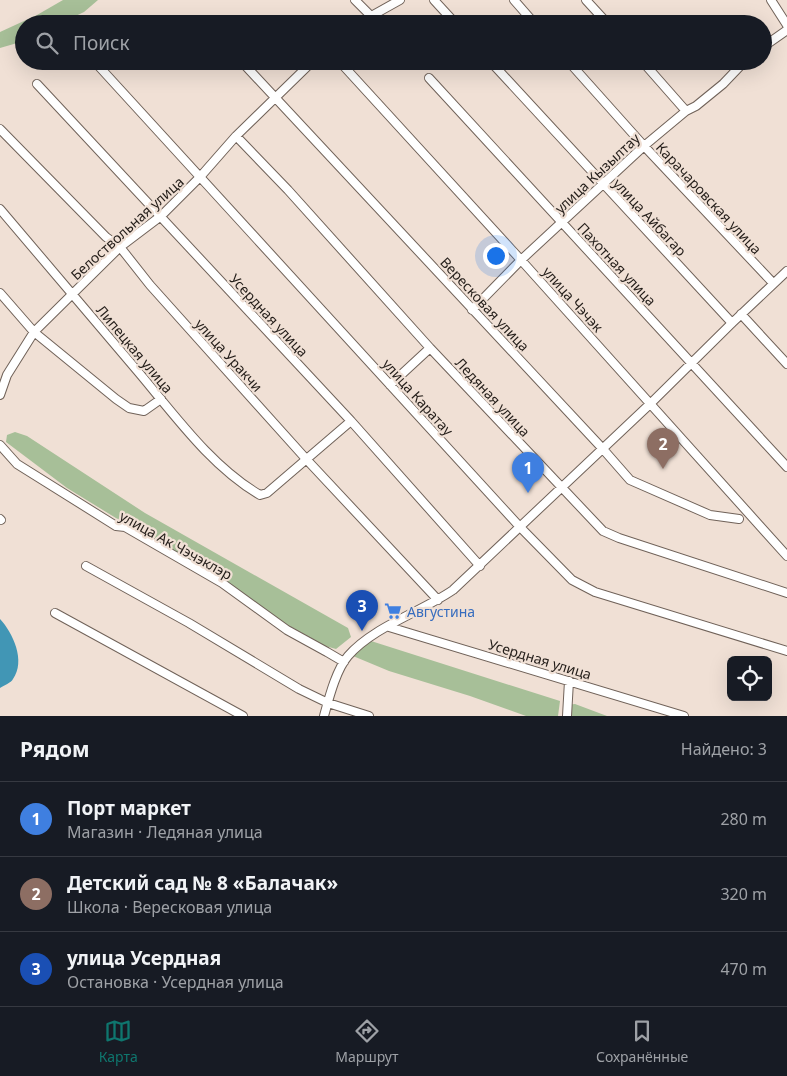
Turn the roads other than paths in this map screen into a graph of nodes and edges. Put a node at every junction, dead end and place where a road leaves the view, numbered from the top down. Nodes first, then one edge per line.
1 (355, 0) edge
2 (400, 0) edge
3 (434, 0) edge
4 (514, 0) edge
5 (586, 0) edge
6 (771, 0) edge
7 (370, 15) edge
8 (373, 15) edge
9 (448, 15) edge
10 (527, 15) edge
11 (600, 15) edge
12 (787, 25) edge
13 (787, 30) edge
14 (772, 41) edge
15 (102, 70) edge
16 (250, 70) edge
17 (304, 70) edge
18 (347, 70) edge
19 (498, 70) edge
20 (576, 70) edge
21 (650, 70) edge
22 (736, 70) edge
23 (429, 78) dead end
24 (37, 84) dead end
25 (276, 99) junction
26 (686, 111) junction
27 (0, 129) edge
28 (236, 136) junction
29 (644, 146) junction
30 (200, 177) junction
31 (604, 185) junction
32 (0, 208) edge
33 (161, 216) junction
34 (562, 222) junction
35 (120, 247) junction
36 (521, 260) junction
37 (787, 271) edge
38 (773, 283) junction
39 (0, 294) edge
40 (72, 294) junction
41 (472, 310) junction
42 (741, 314) junction
43 (732, 323) junction
44 (34, 332) junction
45 (430, 348) junction
46 (692, 363) junction
47 (787, 364) edge
48 (390, 386) junction
49 (0, 395) edge
50 (161, 399) junction
51 (650, 404) junction
52 (351, 421) junction
53 (0, 445) edge
54 (602, 448) junction
55 (307, 460) junction
56 (787, 467) edge
57 (560, 487) junction
58 (739, 519) dead end
59 (520, 527) junction
60 (787, 556) edge
61 (86, 566) dead end
62 (480, 566) junction
63 (787, 594) edge
64 (438, 600) junction
65 (55, 613) dead end
66 (389, 627) junction
67 (787, 651) edge
68 (344, 662) junction
69 (569, 681) junction
70 (328, 703) junction
71 (243, 716) edge
72 (324, 716) edge
73 (369, 716) edge
74 (567, 716) edge
75 (684, 716) edge

1 - 7 street
2 - 8 street
3 - 9 street
4 - 10 street
5 - 11 street
6 - 12 street
13 - 14 street
15 - 30 street, улица Каратау
16 - 25 street, Вересковая улица
17 - 25 street, Белоствольная улица
18 - 36 street, улица Чэчэк
19 - 31 street, улица Айбагар
20 - 29 street, Карачаровская улица
21 - 26 street
22 - 26 street, улица Кызылтау
23 - 34 street, Пахотная улица
24 - 33 street, Усердная улица
25 - 28 street, Белоствольная улица
25 - 41 street, Вересковая улица
26 - 29 street, улица Кызылтау
27 - 35 street, улица Уракчи
28 - 30 street, Белоствольная улица
28 - 45 street, Ледяная улица
29 - 31 street, улица Кызылтау
29 - 38 street, Карачаровская улица
30 - 33 street, Белоствольная улица
30 - 48 street, улица Каратау
31 - 34 street, улица Кызылтау
31 - 43 street, улица Айбагар
32 - 40 street, Липецкая улица
33 - 35 street, Белоствольная улица
33 - 52 street, Усердная улица
34 - 36 street, улица Кызылтау
34 - 46 street, Пахотная улица
35 - 40 street, Белоствольная улица
35 - 55 street, улица Уракчи
36 - 41 street, улица Кызылтау
36 - 51 street, улица Чэчэк
37 - 38 street
38 - 42 street
39 - 44 street
40 - 44 street, Белоствольная улица
40 - 50 street, Липецкая улица
41 - 54 street, Вересковая улица
42 - 43 street
42 - 47 street
43 - 46 street
44 - 49 street, Белоствольная улица
44 - 50 street
45 - 48 street
45 - 57 street, Ледяная улица
46 - 51 street
46 - 56 street, Пахотная улица
48 - 59 street, улица Каратау
50 - 55 street, Липецкая улица
51 - 54 street
51 - 60 street, улица Чэчэк
52 - 55 street
52 - 62 street, Усердная улица
53 - 68 street, улица Ак Чэчэклэр
54 - 57 street
54 - 58 street, Вересковая улица
55 - 64 street, улица Уракчи
57 - 59 street
57 - 63 street, Ледяная улица
59 - 62 street
59 - 67 street, улица Каратау
61 - 70 street
62 - 64 street
64 - 66 street
65 - 71 street
66 - 68 street
66 - 69 street, Усердная улица
68 - 70 street
69 - 74 street
69 - 75 street, Усердная улица
70 - 72 street
70 - 73 street

